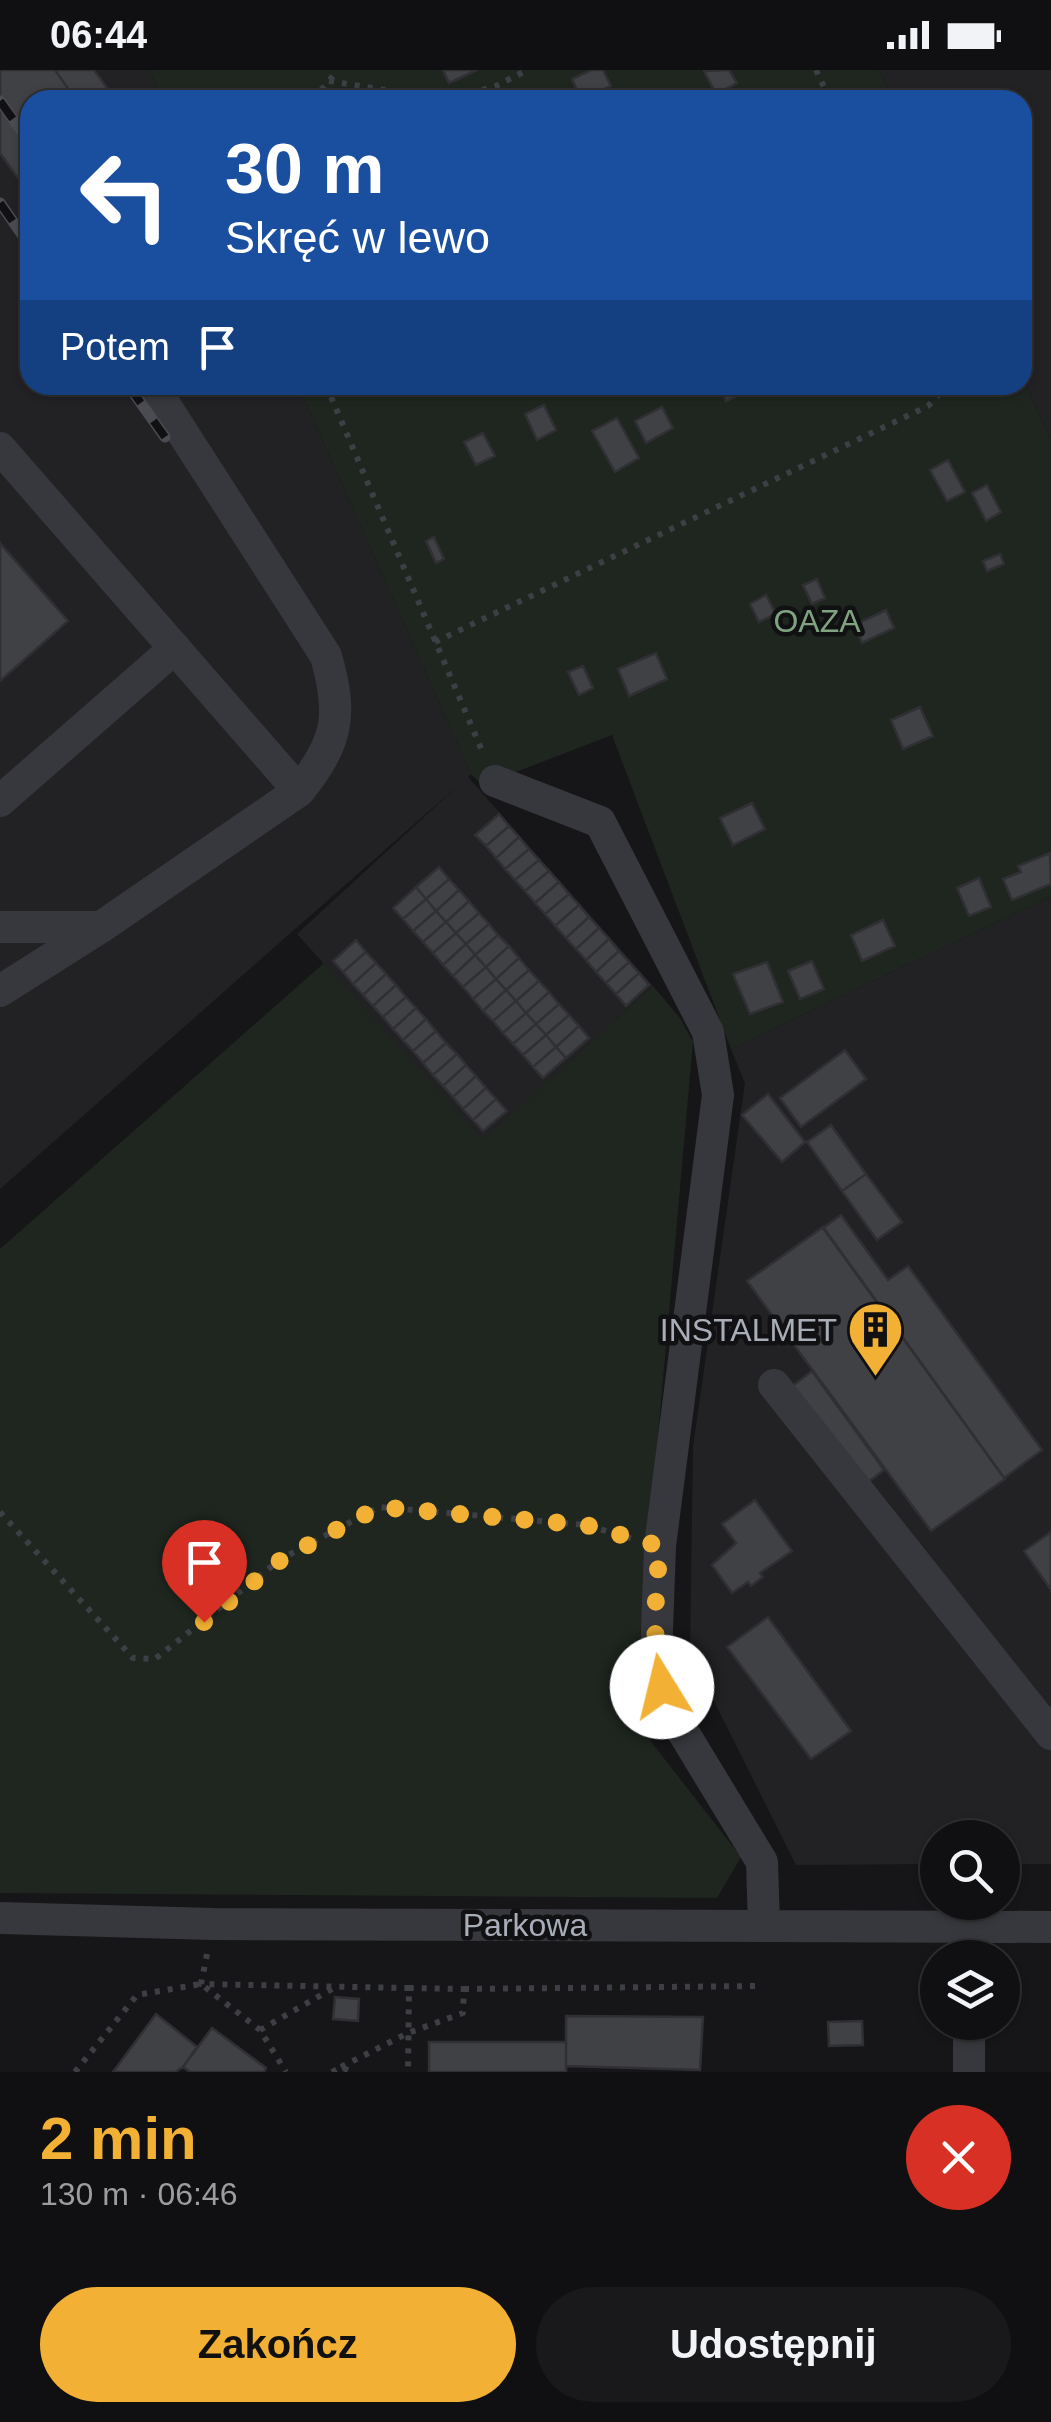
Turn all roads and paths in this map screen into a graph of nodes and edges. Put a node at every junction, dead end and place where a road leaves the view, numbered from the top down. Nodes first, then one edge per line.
1 (338, 70) edge
2 (527, 70) edge
3 (329, 81) junction
4 (321, 90) edge
5 (384, 90) edge
6 (482, 90) edge
7 (158, 395) edge
8 (331, 395) edge
9 (938, 395) edge
10 (0, 448) edge
11 (435, 642) junction
12 (175, 648) junction
13 (495, 782) joint
14 (300, 791) junction
15 (0, 801) edge
16 (0, 927) edge
17 (101, 927) junction
18 (0, 991) edge
19 (774, 1385) dead end
20 (0, 1512) edge
21 (660, 1546) junction
22 (1051, 1734) edge
23 (0, 1918) edge
24 (970, 1924) junction
25 (764, 1925) junction
26 (1051, 1926) edge
27 (970, 1940) edge
28 (200, 1984) junction
29 (339, 1985) junction
30 (760, 1986) dead end
31 (409, 1988) junction
32 (464, 1989) junction
33 (260, 2030) junction
34 (408, 2033) junction
35 (969, 2040) edge
36 (341, 2068) junction
37 (75, 2072) edge
38 (286, 2072) edge
39 (332, 2072) edge
40 (352, 2072) edge
41 (408, 2072) edge
42 (969, 2072) edge

1 - 3 path
2 - 6 path
3 - 4 path
3 - 5 path
7 - 14 street
8 - 11 path
9 - 11 path
10 - 12 street
11 - 13 path
12 - 14 street
12 - 15 street
13 - 21 street
14 - 17 street
16 - 17 street
17 - 18 street
19 - 22 street
20 - 21 path
21 - 25 street
23 - 25 street, Parkowa
24 - 25 street, Parkowa
24 - 26 street, Parkowa
24 - 27 street
28 - 29 path
28 - 33 path
28 - 37 path
29 - 31 path
29 - 33 path
30 - 32 path
31 - 32 path
31 - 34 path
32 - 34 path
33 - 38 path
34 - 36 path
34 - 41 path
35 - 42 street
36 - 39 path
36 - 40 path

